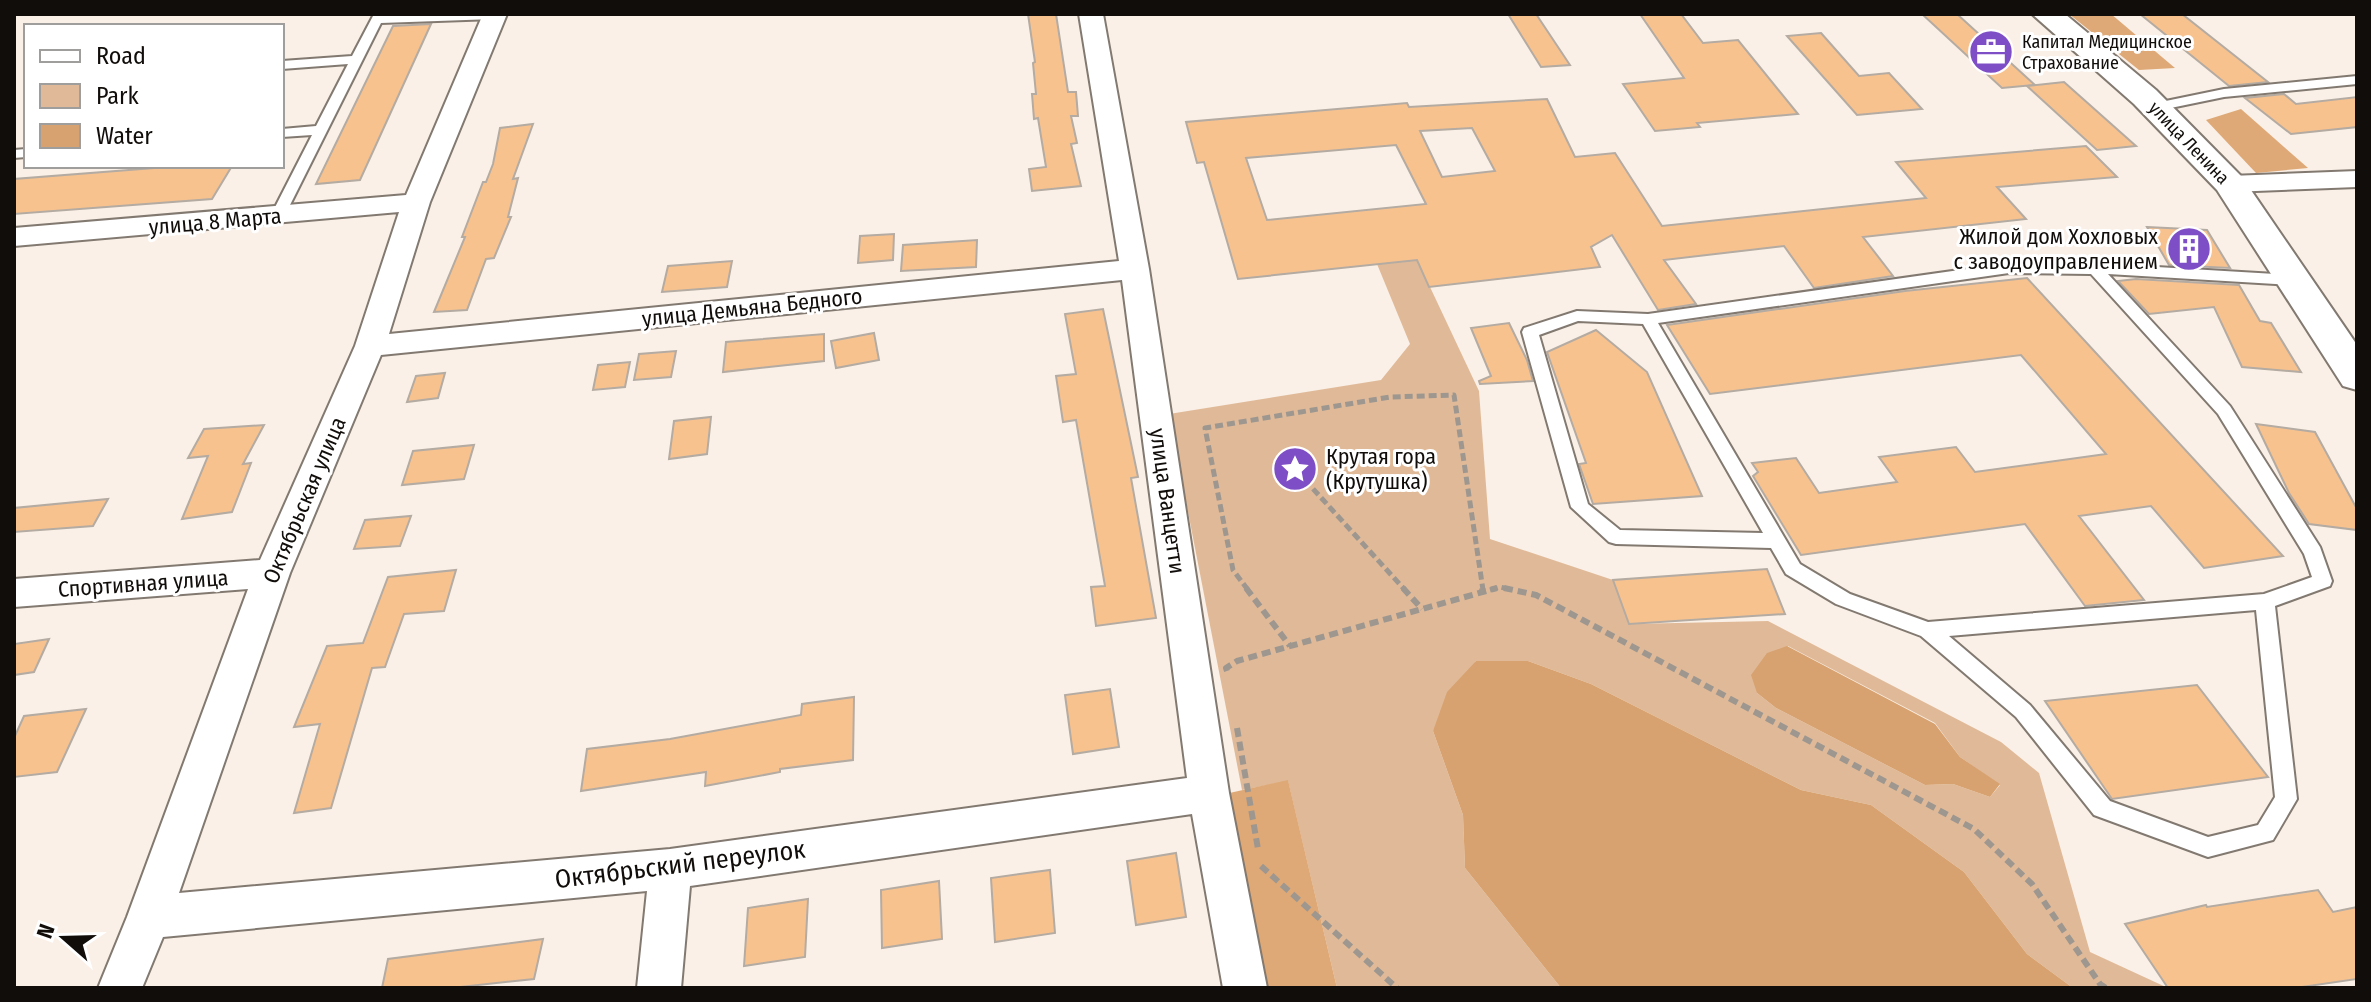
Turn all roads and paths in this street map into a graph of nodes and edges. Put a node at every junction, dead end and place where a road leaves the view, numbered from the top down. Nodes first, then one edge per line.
1 (495, 14) edge
2 (1091, 14) edge
3 (2047, 14) edge
4 (356, 60) junction
5 (284, 65) edge
6 (2357, 80) edge
7 (2156, 107) junction
8 (321, 130) junction
9 (284, 133) edge
10 (2357, 179) edge
11 (2230, 184) junction
12 (416, 202) junction
13 (277, 217) junction
14 (14, 237) edge
15 (1135, 269) junction
16 (2095, 269) junction
17 (2293, 280) junction
18 (1648, 319) junction
19 (370, 346) junction
20 (2357, 376) edge
21 (1305, 480) dead end
22 (1777, 541) junction
23 (272, 573) junction
24 (1483, 592) junction
25 (14, 593) edge
26 (2265, 602) junction
27 (1422, 609) junction
28 (1928, 630) junction
29 (1290, 646) junction
30 (1229, 684) dead end
31 (1234, 715) dead end
32 (1209, 793) junction
33 (670, 869) junction
34 (149, 917) junction
35 (120, 988) edge
36 (659, 988) edge
37 (1245, 988) edge
38 (1397, 988) edge
39 (2106, 988) edge

1 - 4 lane
1 - 12 street, Октябрьская улица
2 - 15 street, улица Ванцетти
3 - 7 street, улица Ленина
4 - 5 lane
4 - 8 lane
6 - 7 lane
7 - 11 street, улица Ленина
8 - 9 lane
8 - 13 lane
10 - 11 street
11 - 17 street, улица Ленина
12 - 13 street, улица 8 Марта
12 - 19 street, Октябрьская улица
13 - 14 street, улица 8 Марта
15 - 19 street, улица Демьяна Бедного
15 - 32 street, улица Ванцетти
16 - 17 lane
16 - 18 lane
16 - 26 lane
17 - 20 street, улица Ленина
18 - 22 lane
18 - 22 lane
19 - 23 street, Октябрьская улица
21 - 27 path
22 - 28 lane
23 - 25 street, Спортивная улица
23 - 34 street, Октябрьская улица
24 - 27 path
24 - 29 path
24 - 39 path
26 - 28 lane
26 - 28 lane
27 - 29 path
29 - 30 path
31 - 38 path
32 - 33 street, Октябрьский переулок
32 - 37 street, улица Ванцетти
33 - 34 street, Октябрьский переулок
33 - 36 street
34 - 35 street, Октябрьская улица

